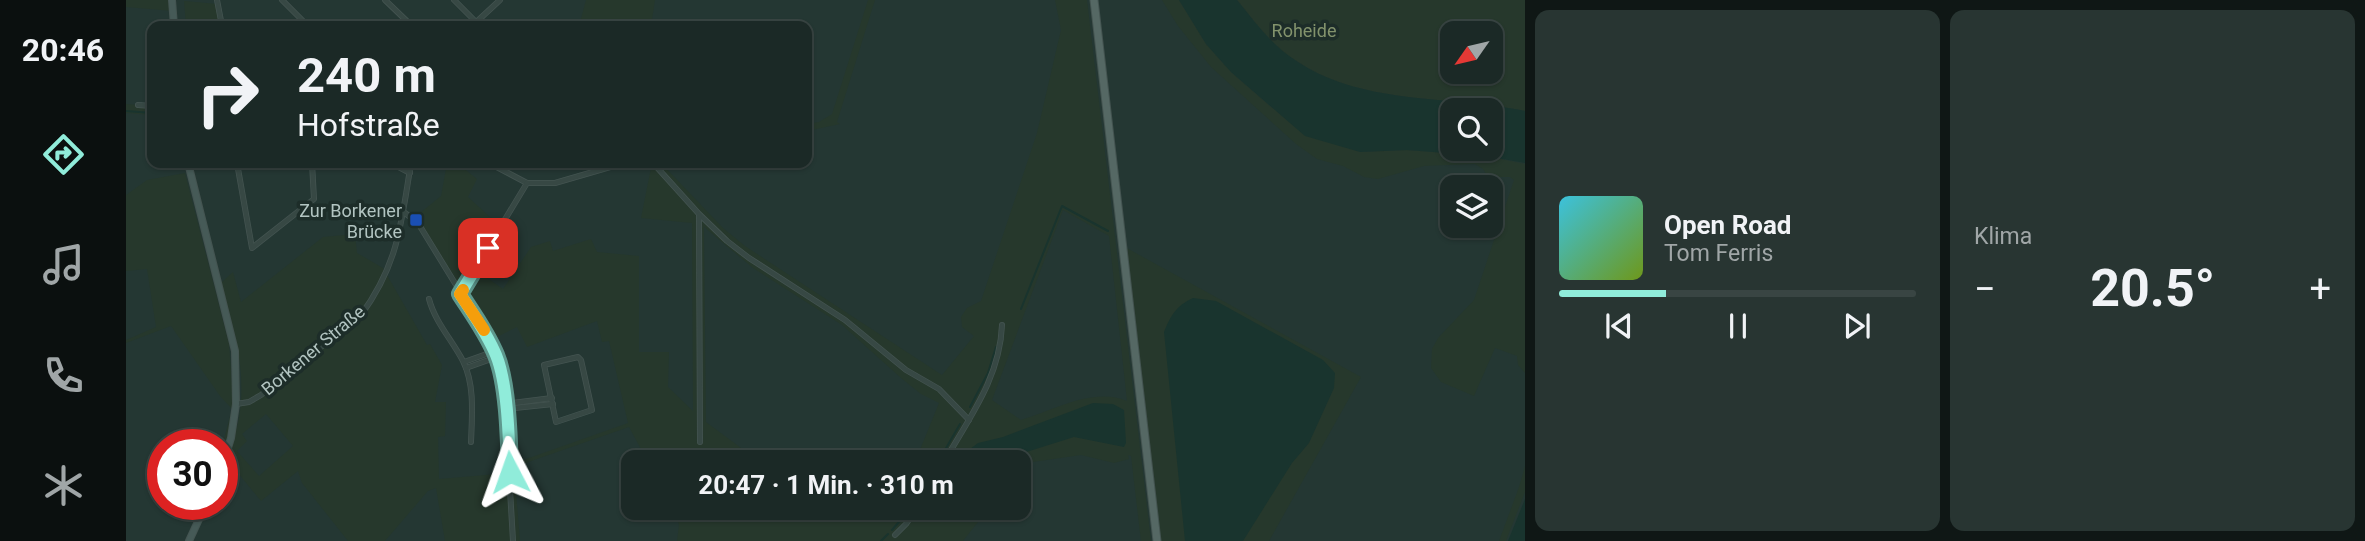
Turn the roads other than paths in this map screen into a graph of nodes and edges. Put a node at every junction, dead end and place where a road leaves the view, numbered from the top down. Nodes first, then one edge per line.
1 (172, 0) edge
2 (217, 0) edge
3 (282, 0) edge
4 (386, 0) edge
5 (454, 0) edge
6 (500, 0) edge
7 (1094, 0) edge
8 (173, 21) edge
9 (221, 21) edge
10 (303, 21) edge
11 (407, 21) edge
12 (472, 21) edge
13 (477, 21) edge
14 (138, 105) dead end
15 (147, 106) edge
16 (189, 168) edge
17 (238, 168) edge
18 (312, 168) edge
19 (400, 168) edge
20 (410, 168) edge
21 (498, 168) edge
22 (611, 168) edge
23 (658, 168) edge
24 (410, 173) junction
25 (527, 183) junction
26 (405, 213) junction
27 (699, 214) junction
28 (460, 294) junction
29 (429, 299) dead end
30 (1002, 325) dead end
31 (496, 355) junction
32 (465, 365) junction
33 (552, 401) junction
34 (236, 404) junction
35 (505, 406) junction
36 (969, 420) junction
37 (232, 429) edge
38 (471, 442) dead end
39 (700, 442) dead end
40 (951, 450) edge
41 (199, 520) edge
42 (909, 520) edge
43 (895, 535) dead end
44 (189, 541) edge
45 (513, 541) edge
46 (1157, 541) edge

1 - 8 street
2 - 9 street
3 - 10 street
4 - 11 street
5 - 12 street
6 - 13 street
7 - 46 main road
14 - 15 street
16 - 34 street
17 - 18 street
19 - 24 street
20 - 24 street, Borkener Straße
21 - 25 street
22 - 25 street
23 - 27 street
24 - 26 street, Borkener Straße
25 - 28 street
26 - 28 street
26 - 34 street, Borkener Straße
27 - 36 street
27 - 39 street
28 - 31 street
29 - 32 street
30 - 36 street
31 - 32 street
31 - 35 street
32 - 38 street
33 - 33 street
33 - 35 street
34 - 37 street
35 - 45 street
36 - 40 street
41 - 44 street
42 - 43 street

